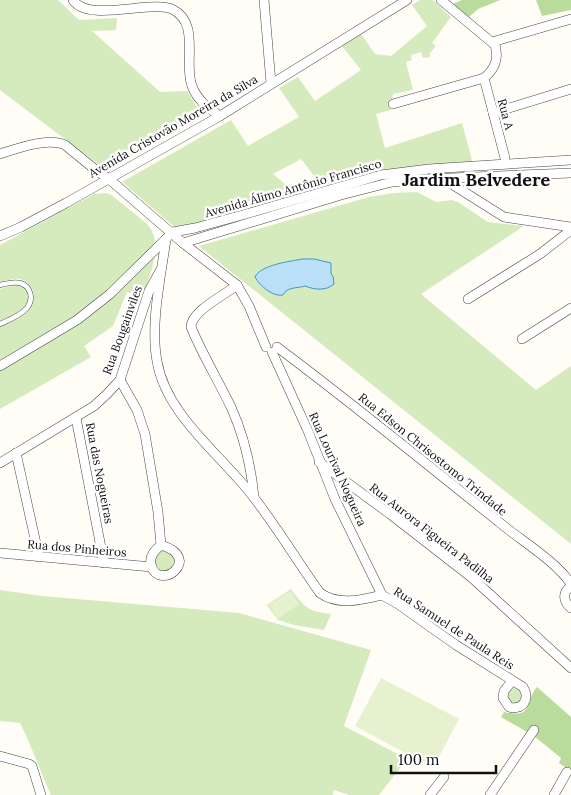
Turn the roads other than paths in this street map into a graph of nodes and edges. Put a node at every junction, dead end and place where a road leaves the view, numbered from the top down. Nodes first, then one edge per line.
1 (73, 0) edge
2 (264, 0) edge
3 (407, 0) edge
4 (441, 0) edge
5 (571, 19) edge
6 (492, 42) junction
7 (484, 78) junction
8 (271, 83) junction
9 (571, 89) edge
10 (393, 104) dead end
11 (493, 114) junction
12 (220, 116) junction
13 (0, 154) edge
14 (505, 158) dead end
15 (571, 160) edge
16 (571, 173) edge
17 (442, 178) junction
18 (109, 179) junction
19 (571, 226) edge
20 (571, 230) edge
21 (173, 232) junction
22 (0, 236) edge
23 (166, 239) junction
24 (183, 243) junction
25 (162, 267) junction
26 (0, 285) edge
27 (237, 285) junction
28 (468, 299) dead end
29 (571, 308) edge
30 (0, 324) edge
31 (522, 339) dead end
32 (272, 347) junction
33 (0, 366) edge
34 (120, 380) junction
35 (76, 418) junction
36 (16, 453) junction
37 (319, 462) junction
38 (0, 464) edge
39 (254, 498) junction
40 (161, 545) junction
41 (0, 553) edge
42 (39, 557) junction
43 (104, 563) junction
44 (152, 567) junction
45 (571, 585) edge
46 (382, 595) junction
47 (571, 608) edge
48 (571, 668) edge
49 (512, 681) dead end
50 (534, 730) dead end
51 (0, 756) edge
52 (567, 772) dead end
53 (444, 777) dead end
54 (41, 795) edge
55 (430, 795) edge
56 (490, 795) edge
57 (554, 795) edge

1 - 12 street
2 - 8 street
3 - 8 street, Avenida Cristovão Moreira da Silva
4 - 6 street
5 - 6 street
6 - 7 street
7 - 10 street
7 - 11 street, Rua A
8 - 12 street, Avenida Cristovão Moreira da Silva
9 - 11 street
11 - 14 street, Rua A
12 - 18 street, Avenida Cristovão Moreira da Silva
13 - 18 street
15 - 21 street, Avenida Álimo Antônio Francisco
16 - 17 street, Avenida Álimo Antônio Francisco
17 - 19 street
17 - 24 street, Avenida Álimo Antônio Francisco
18 - 21 street
18 - 22 street, Avenida Cristovão Moreira da Silva
20 - 28 street
21 - 23 street
21 - 24 street
23 - 25 street
23 - 33 street
24 - 27 street
25 - 34 street, Rua Bougainviles
25 - 39 street
26 - 30 lane
27 - 32 street
27 - 39 street
29 - 31 street
32 - 37 street, Rua Lourival Nogueira
32 - 45 street, Rua Edson Chrisostomo Trindade
34 - 35 street, Rua Bougainviles
34 - 40 street
35 - 36 street, Rua Bougainviles
35 - 43 street, Rua das Nogueiras
36 - 38 street, Rua Bougainviles
36 - 42 street
37 - 46 street, Rua Lourival Nogueira
37 - 48 street, Rua Aurora Figueira Padilha
39 - 46 street
40 - 44 street
40 - 44 street
41 - 42 street, Rua dos Pinheiros
42 - 43 street, Rua dos Pinheiros
43 - 44 street, Rua dos Pinheiros
45 - 47 street
46 - 49 street, Rua Samuel de Paula Reis
50 - 56 street
51 - 54 street
52 - 57 street
53 - 55 street

